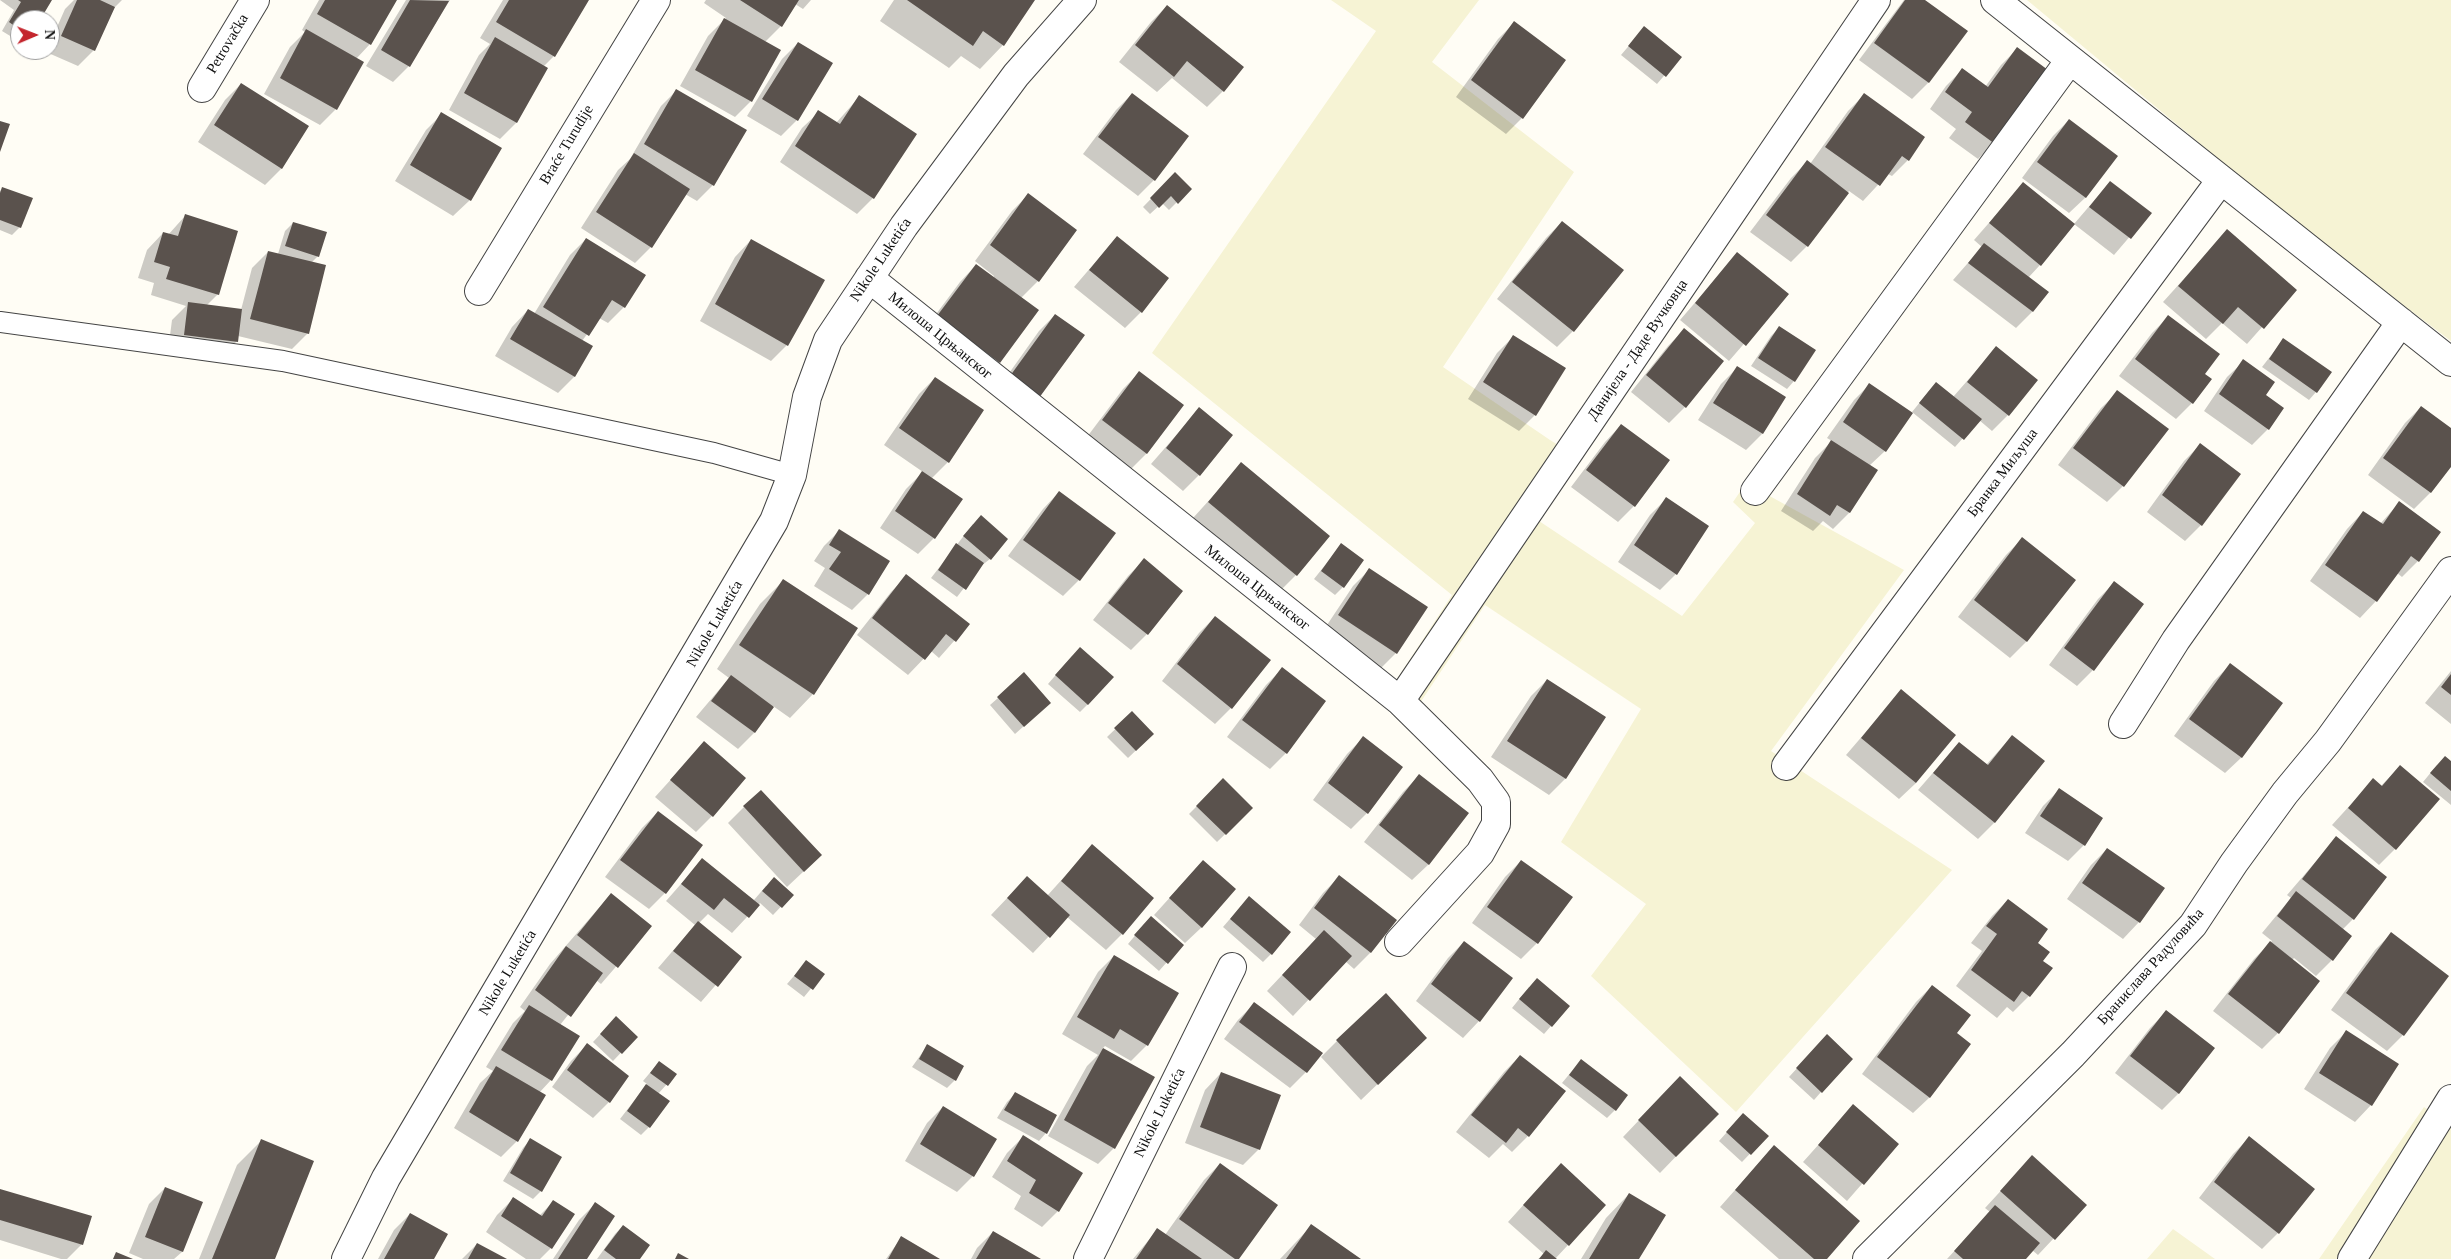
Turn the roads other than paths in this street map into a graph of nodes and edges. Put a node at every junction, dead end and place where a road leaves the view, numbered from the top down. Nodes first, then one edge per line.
1 (255, 0) edge
2 (656, 0) edge
3 (1082, 0) edge
4 (1876, 0) edge
5 (1995, 0) edge
6 (2070, 60) junction
7 (202, 88) dead end
8 (2221, 180) junction
9 (868, 278) junction
10 (479, 291) dead end
11 (0, 322) edge
12 (2401, 322) junction
13 (2451, 362) edge
14 (792, 476) junction
15 (1755, 491) dead end
16 (2451, 571) edge
17 (1400, 701) junction
18 (2123, 724) dead end
19 (1786, 766) dead end
20 (1399, 942) dead end
21 (1232, 967) dead end
22 (2451, 1099) edge
23 (346, 1259) edge
24 (1088, 1259) edge
25 (1867, 1259) edge
26 (2352, 1259) edge

1 - 7 street, Petrovačka
2 - 10 street, Braće Turudije
3 - 9 street, Nikole Luketića
4 - 17 street, Данијела - Даде Вучковца
5 - 6 street
6 - 8 street
6 - 15 street
8 - 12 street
8 - 19 street, Бранка Миљуша
9 - 14 street, Nikole Luketića
9 - 17 street, Милоша Црњанског
11 - 14 lane
12 - 13 street
12 - 18 street
14 - 23 street, Nikole Luketića
16 - 25 street, Бранислава Радуловића
17 - 20 street, Милоша Црњанског
21 - 24 street, Nikole Luketića
22 - 26 street

